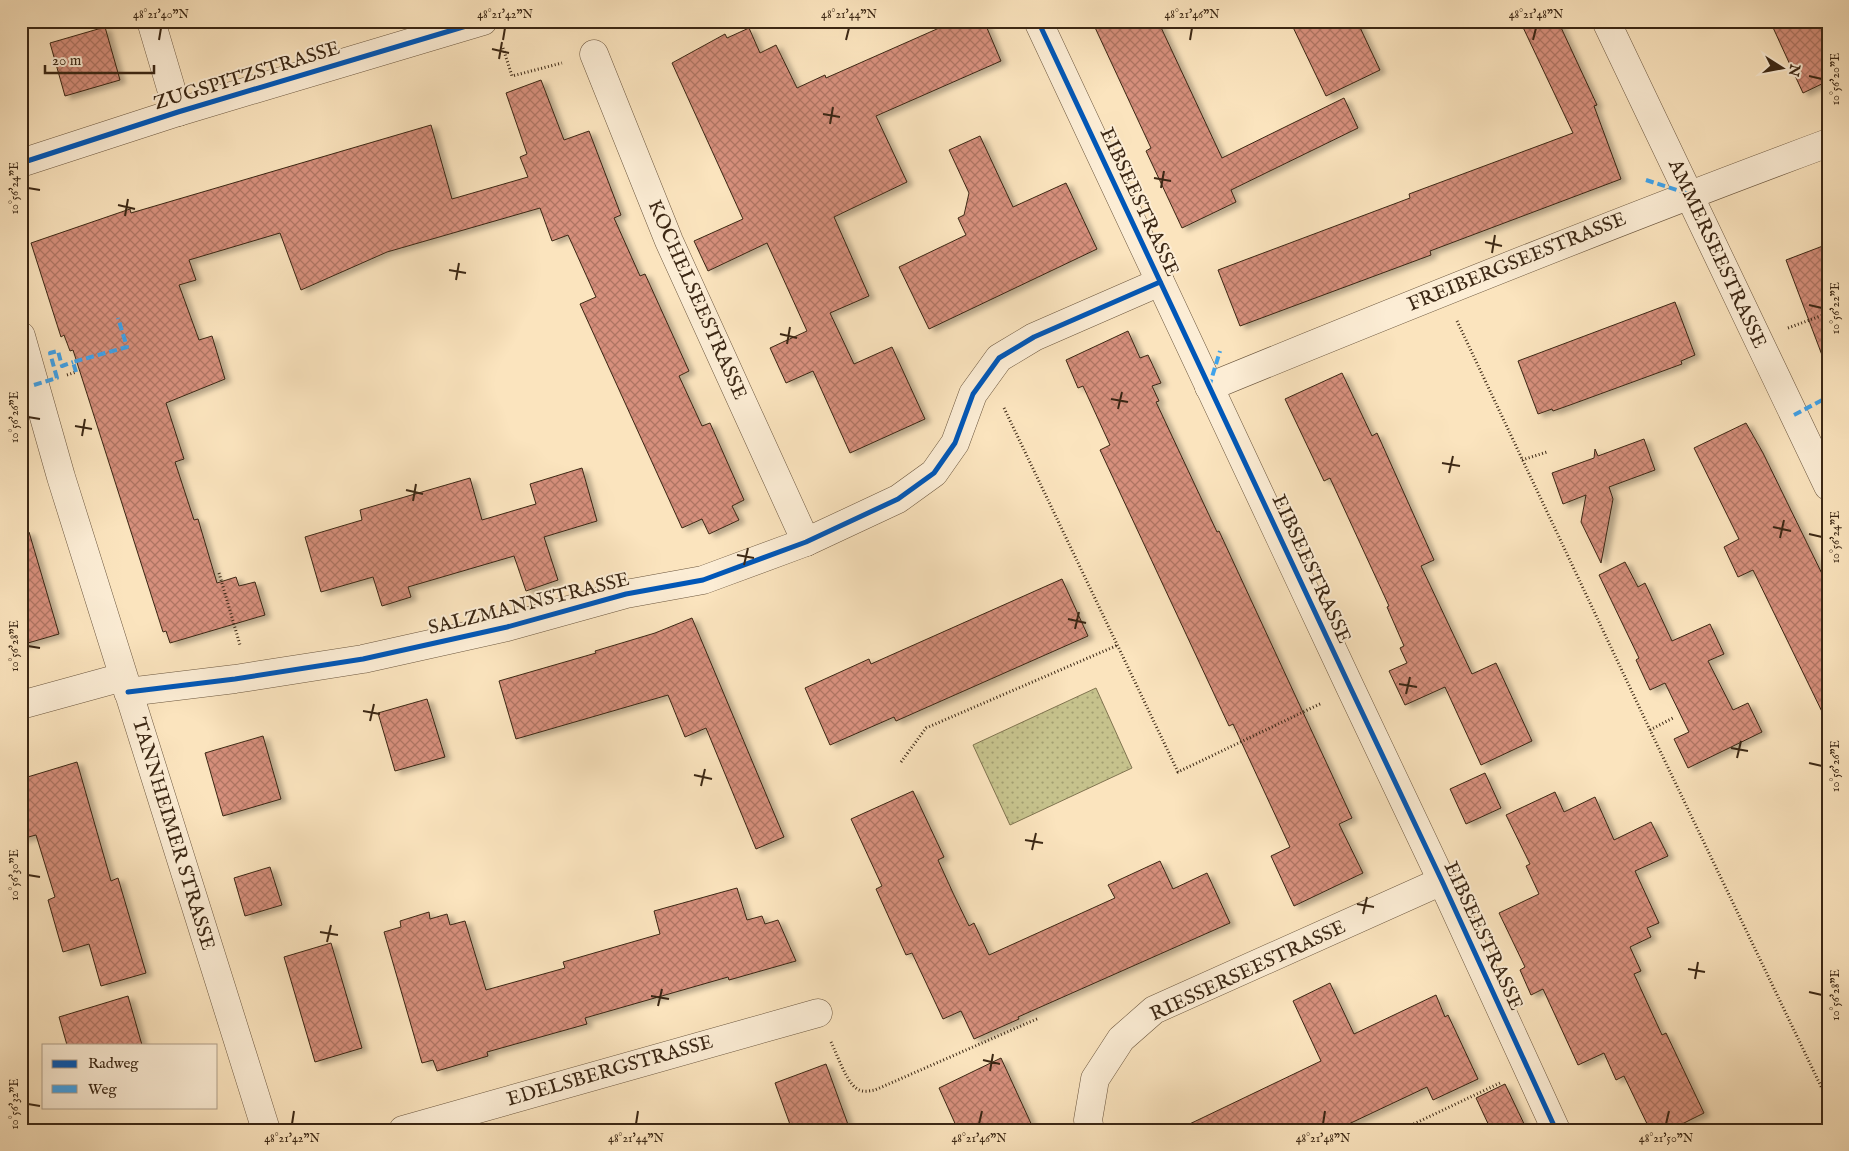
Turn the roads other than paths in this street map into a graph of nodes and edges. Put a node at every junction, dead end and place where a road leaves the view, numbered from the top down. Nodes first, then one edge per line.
1 (151, 21) edge
2 (483, 21) edge
3 (1038, 21) edge
4 (1606, 21) edge
5 (594, 54) road end
6 (178, 112) junction
7 (1828, 143) edge
8 (21, 162) edge
9 (1689, 194) junction
10 (1160, 282) junction
11 (21, 336) edge
12 (1209, 387) junction
13 (1828, 486) edge
14 (806, 542) junction
15 (126, 684) junction
16 (21, 705) edge
17 (1442, 881) junction
18 (818, 1013) road end
19 (266, 1130) edge
20 (403, 1130) edge
21 (1090, 1130) edge
22 (1556, 1130) edge

1 - 6 street
2 - 6 street, ZUGSPITZSTRASSE
3 - 10 street, EIBSEESTRASSE
4 - 9 street, AMMERSEESTRASSE
5 - 14 street, KOCHELSEESTRASSE
6 - 8 street, ZUGSPITZSTRASSE
7 - 9 street, FREIBERGSEESTRASSE
9 - 12 street, FREIBERGSEESTRASSE
9 - 13 street, AMMERSEESTRASSE
10 - 12 street, EIBSEESTRASSE
10 - 14 street, SALZMANNSTRASSE
11 - 15 street, TANNHEIMER STRASSE
12 - 17 street, EIBSEESTRASSE
14 - 15 street, SALZMANNSTRASSE
15 - 16 street, SALZMANNSTRASSE
15 - 19 street, TANNHEIMER STRASSE
17 - 21 street, RIESSERSEESTRASSE
17 - 22 street, EIBSEESTRASSE
18 - 20 street, EDELSBERGSTRASSE

